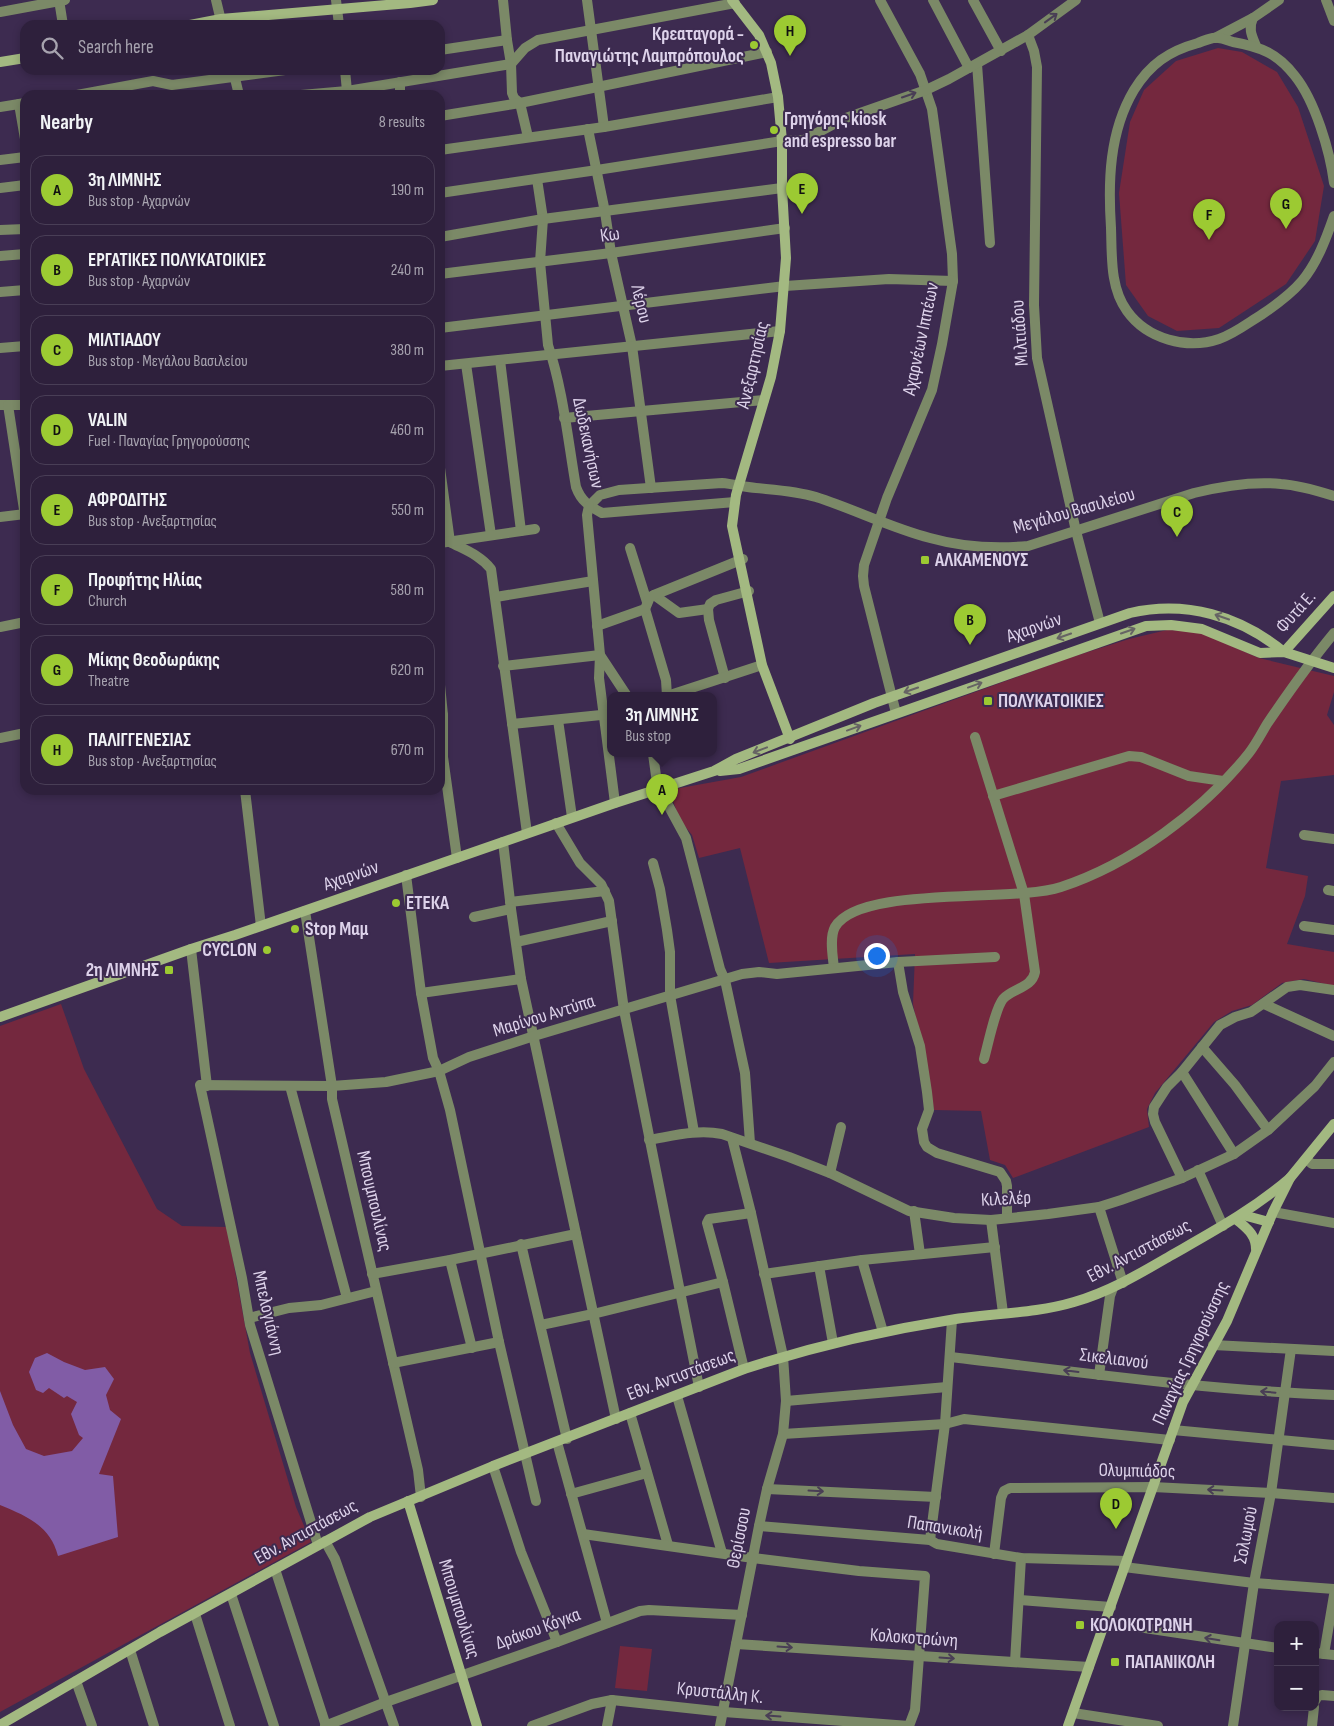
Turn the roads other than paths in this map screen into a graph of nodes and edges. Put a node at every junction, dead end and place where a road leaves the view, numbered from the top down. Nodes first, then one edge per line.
1 (61, 0) edge
2 (216, 0) edge
3 (433, 0) edge
4 (504, 0) edge
5 (587, 0) edge
6 (881, 0) edge
7 (933, 0) edge
8 (974, 0) edge
9 (1076, 0) edge
10 (1279, 0) edge
11 (1326, 0) edge
12 (410, 2) edge
13 (733, 2) edge
14 (336, 5) edge
15 (0, 12) edge
16 (1253, 18) junction
17 (63, 20) edge
18 (221, 20) edge
19 (235, 20) edge
20 (338, 20) edge
21 (1334, 20) edge
22 (591, 31) junction
23 (1028, 35) junction
24 (1215, 38) junction
25 (506, 40) junction
26 (1256, 46) junction
27 (445, 49) edge
28 (1000, 51) junction
29 (767, 52) junction
30 (20, 59) edge
31 (0, 62) edge
32 (511, 64) junction
33 (973, 66) junction
34 (151, 75) edge
35 (228, 75) edge
36 (234, 75) edge
37 (345, 75) edge
38 (443, 75) edge
39 (445, 75) edge
40 (153, 81) junction
41 (400, 82) junction
42 (599, 86) junction
43 (105, 90) edge
44 (238, 90) edge
45 (347, 90) edge
46 (353, 90) edge
47 (400, 90) edge
48 (926, 90) junction
49 (778, 97) junction
50 (520, 103) junction
51 (20, 104) edge
52 (0, 107) edge
53 (445, 115) edge
54 (604, 127) junction
55 (588, 129) junction
56 (528, 137) junction
57 (782, 140) junction
58 (445, 149) edge
59 (20, 158) edge
60 (0, 160) edge
61 (597, 170) junction
62 (1333, 170) edge
63 (537, 178) junction
64 (1334, 183) edge
65 (20, 186) edge
66 (0, 188) edge
67 (782, 188) junction
68 (445, 192) edge
69 (605, 212) junction
70 (1334, 216) edge
71 (543, 219) junction
72 (785, 228) junction
73 (20, 229) edge
74 (0, 230) edge
75 (445, 236) edge
76 (990, 243) dead end
77 (610, 253) junction
78 (20, 254) edge
79 (0, 256) edge
80 (540, 262) junction
81 (445, 273) edge
82 (953, 281) junction
83 (785, 286) junction
84 (20, 290) edge
85 (0, 292) edge
86 (624, 306) junction
87 (544, 316) junction
88 (445, 327) edge
89 (780, 332) junction
90 (20, 346) edge
91 (632, 346) junction
92 (0, 348) edge
93 (552, 356) junction
94 (500, 360) junction
95 (466, 364) junction
96 (445, 366) edge
97 (764, 400) junction
98 (4, 405) edge
99 (20, 405) edge
100 (641, 412) junction
101 (564, 418) junction
102 (739, 485) junction
103 (650, 488) junction
104 (20, 489) edge
105 (1334, 496) edge
106 (735, 502) junction
107 (589, 506) junction
108 (20, 515) edge
109 (0, 517) edge
110 (879, 520) junction
111 (535, 529) dead end
112 (521, 531) junction
113 (1076, 531) junction
114 (491, 535) junction
115 (445, 543) edge
116 (630, 548) dead end
117 (741, 560) junction
118 (593, 581) junction
119 (748, 591) junction
120 (1334, 596) edge
121 (496, 597) junction
122 (649, 602) junction
123 (708, 609) junction
124 (20, 623) edge
125 (1100, 623) junction
126 (597, 626) junction
127 (0, 627) edge
128 (1334, 633) edge
129 (1284, 652) junction
130 (600, 654) junction
131 (1312, 660) junction
132 (503, 666) junction
133 (762, 666) junction
134 (1334, 668) edge
135 (726, 678) junction
136 (624, 692) edge
137 (667, 692) edge
138 (680, 692) edge
139 (891, 697) junction
140 (896, 713) junction
141 (607, 715) edge
142 (558, 720) junction
143 (512, 724) junction
144 (20, 734) edge
145 (975, 737) dead end
146 (0, 738) edge
147 (790, 738) junction
148 (611, 757) edge
149 (653, 757) edge
150 (714, 771) junction
151 (445, 777) edge
152 (1223, 781) junction
153 (658, 790) junction
154 (246, 795) edge
155 (993, 796) junction
156 (615, 802) junction
157 (572, 817) junction
158 (556, 823) junction
159 (527, 833) junction
160 (1304, 835) dead end
161 (1334, 839) edge
162 (504, 842) junction
163 (457, 858) junction
164 (653, 863) dead end
165 (406, 876) junction
166 (605, 891) junction
167 (1024, 894) junction
168 (510, 906) junction
169 (305, 911) junction
170 (474, 917) dead end
171 (612, 922) junction
172 (261, 926) junction
173 (1304, 926) dead end
174 (1334, 930) edge
175 (516, 942) junction
176 (192, 949) junction
177 (995, 957) dead end
178 (898, 962) junction
179 (834, 968) junction
180 (521, 979) junction
181 (725, 980) junction
182 (1334, 990) edge
183 (421, 993) junction
184 (670, 996) junction
185 (1264, 1004) junction
186 (624, 1010) junction
187 (0, 1017) edge
188 (534, 1036) junction
189 (1334, 1036) edge
190 (1202, 1046) junction
191 (984, 1059) dead end
192 (1334, 1062) edge
193 (439, 1071) junction
194 (1182, 1072) junction
195 (203, 1085) junction
196 (290, 1086) junction
197 (332, 1086) junction
198 (1334, 1124) edge
199 (841, 1127) dead end
200 (1268, 1130) junction
201 (694, 1132) junction
202 (732, 1138) junction
203 (649, 1140) junction
204 (750, 1143) junction
205 (1234, 1154) junction
206 (1306, 1159) junction
207 (1334, 1164) edge
208 (1198, 1170) junction
209 (830, 1174) junction
210 (1182, 1178) junction
211 (1290, 1178) junction
212 (1099, 1207) junction
213 (914, 1211) junction
214 (1273, 1212) junction
215 (751, 1213) junction
216 (1239, 1217) junction
217 (1007, 1218) junction
218 (991, 1220) junction
219 (1269, 1222) junction
220 (1334, 1223) edge
221 (1224, 1226) junction
222 (576, 1234) junction
223 (522, 1244) junction
224 (995, 1247) junction
225 (1256, 1252) junction
226 (480, 1253) junction
227 (920, 1254) junction
228 (450, 1260) junction
229 (862, 1260) junction
230 (819, 1266) junction
231 (372, 1274) junction
232 (764, 1274) junction
233 (724, 1282) junction
234 (1123, 1282) junction
235 (1113, 1288) junction
236 (376, 1290) junction
237 (680, 1293) junction
238 (347, 1298) junction
239 (1003, 1313) junction
240 (593, 1314) junction
241 (248, 1318) junction
242 (952, 1320) junction
243 (541, 1325) junction
244 (883, 1332) junction
245 (499, 1342) junction
246 (833, 1343) junction
247 (1213, 1345) junction
248 (472, 1348) junction
249 (1291, 1349) junction
250 (1334, 1351) edge
251 (783, 1356) junction
252 (951, 1357) junction
253 (393, 1363) junction
254 (744, 1369) junction
255 (1099, 1374) junction
256 (1191, 1385) junction
257 (947, 1386) junction
258 (699, 1387) junction
259 (1286, 1394) junction
260 (1334, 1395) edge
261 (676, 1396) junction
262 (786, 1401) junction
263 (630, 1413) junction
264 (616, 1419) junction
265 (946, 1424) junction
266 (783, 1434) junction
267 (1171, 1435) junction
268 (567, 1439) junction
269 (1279, 1441) junction
270 (556, 1442) junction
271 (1334, 1445) edge
272 (524, 1454) junction
273 (493, 1466) junction
274 (647, 1473) junction
275 (1153, 1487) junction
276 (767, 1489) junction
277 (1271, 1493) junction
278 (571, 1494) junction
279 (421, 1497) junction
280 (936, 1497) junction
281 (1334, 1498) edge
282 (408, 1501) junction
283 (536, 1501) dead end
284 (759, 1526) junction
285 (583, 1534) junction
286 (930, 1540) junction
287 (321, 1543) junction
288 (668, 1545) junction
289 (722, 1553) junction
290 (994, 1554) junction
291 (753, 1558) junction
292 (1022, 1558) junction
293 (1125, 1564) junction
294 (274, 1570) junction
295 (1254, 1583) junction
296 (1334, 1589) edge
297 (230, 1594) junction
298 (1334, 1595) edge
299 (1020, 1600) junction
300 (1111, 1607) junction
301 (195, 1614) junction
302 (742, 1615) junction
303 (1105, 1622) junction
304 (607, 1623) junction
305 (557, 1642) junction
306 (736, 1644) junction
307 (1245, 1644) junction
308 (1274, 1648) edge
309 (130, 1650) junction
310 (1324, 1654) edge
311 (920, 1656) junction
312 (1015, 1662) junction
313 (1089, 1668) junction
314 (461, 1675) junction
315 (76, 1681) junction
316 (1319, 1696) edge
317 (1334, 1696) edge
318 (612, 1700) junction
319 (386, 1702) junction
320 (1314, 1711) edge
321 (724, 1712) junction
322 (1073, 1713) junction
323 (1116, 1723) edge
324 (0, 1725) edge
325 (92, 1726) edge
326 (154, 1726) edge
327 (230, 1726) edge
328 (274, 1726) edge
329 (325, 1726) edge
330 (394, 1726) edge
331 (477, 1726) edge
332 (532, 1726) edge
333 (607, 1726) edge
334 (720, 1726) edge
335 (909, 1726) edge
336 (1068, 1726) edge
337 (1158, 1726) edge
338 (1233, 1726) edge
339 (1312, 1726) edge

1 - 15 street
1 - 17 street
2 - 18 street
3 - 12 street
4 - 25 street
5 - 22 street
6 - 48 street, Αχαρνέων Ιππέων
7 - 33 street
8 - 28 street
23 -> 9 street
10 - 16 street
11 - 21 street
12 - 14 street
13 - 22 street
13 - 29 street, Ανεξαρτησίας
14 - 19 street
14 - 20 street
16 - 24 street
16 - 26 street
22 - 32 street
22 - 42 street
23 - 28 street
23 - 113 street, Μιλτιάδου
24 - 26 street
24 - 70 street
25 - 27 street
25 - 32 street
26 - 62 street
28 - 33 street
29 - 42 street
29 - 49 street, Ανεξαρτησίας
30 - 31 street
32 - 39 street
32 - 50 street
33 - 48 street
33 - 76 street
34 - 40 street
35 - 40 street
36 - 44 street
37 - 45 street
38 - 41 street
40 - 43 street
41 - 46 street
41 - 47 street
42 - 50 street
42 - 54 street
57 -> 48 street
48 - 82 street, Αχαρνέων Ιππέων
49 - 54 street
49 - 57 street, Ανεξαρτησίας
50 - 53 street
50 - 56 street
51 - 52 street
54 - 55 street
55 - 56 street
55 - 61 street, Λέρου
56 - 58 street
57 - 61 street
57 - 67 street, Ανεξαρτησίας
59 - 60 street
61 - 63 street
61 - 69 street, Λέρου
62 - 64 street
63 - 68 street
63 - 71 street, Δωδεκανήσων
65 - 66 street
67 - 69 street
67 - 72 street, Ανεξαρτησίας
69 - 71 street
69 - 77 street, Λέρου
71 - 75 street
71 - 80 street, Δωδεκανήσων
72 - 77 street, Κω
72 - 83 street, Ανεξαρτησίας
73 - 74 street
77 - 80 street, Κω
77 - 86 street, Λέρου
78 - 79 street
80 - 81 street, Κω
80 - 87 street, Δωδεκανήσων
82 - 83 street
82 - 110 street, Αχαρνέων Ιππέων
83 - 86 street
83 - 89 street, Ανεξαρτησίας
84 - 85 street
86 - 87 street
86 - 91 street, Λέρου
87 - 88 street
87 - 93 street, Δωδεκανήσων
89 - 91 street
89 - 97 street, Ανεξαρτησίας
90 - 92 street
91 - 93 street
91 - 100 street, Λέρου
93 - 94 street
93 - 101 street, Δωδεκανήσων
94 - 95 street
94 - 112 street
95 - 96 street
95 - 114 street
97 - 100 street
97 - 102 street, Ανεξαρτησίας
98 - 99 street
98 - 104 street
100 - 101 street
100 - 103 street, Λέρου
101 - 107 street, Δωδεκανήσων
102 - 103 street, Μεγάλου Βασιλείου
102 - 106 street, Ανεξαρτησίας
102 - 110 street, Μεγάλου Βασιλείου
103 - 107 street, Μεγάλου Βασιλείου
105 - 113 street, Μεγάλου Βασιλείου
106 - 107 street
106 - 117 street, Ανεξαρτησίας
107 - 118 street, Δωδεκανήσων
108 - 109 street
110 - 113 street, Μεγάλου Βασιλείου
110 - 139 street, Αχαρνέων Ιππέων
111 - 112 street
112 - 114 street
113 - 125 street, Μιλτιάδου
114 - 115 street
115 - 121 street
116 - 122 street
117 - 119 street, Ανεξαρτησίας
117 - 122 street
118 - 121 street
118 - 126 street, Δωδεκανήσων
119 - 123 street
119 - 133 street, Ανεξαρτησίας
120 - 129 street, Φυτά Ε.
121 - 132 street
122 - 123 street
122 - 126 street
122 - 137 street
123 - 135 street
124 - 127 street
129 -> 125 street, Αχαρνών
125 -> 139 street, Αχαρνών
126 - 130 street, Δωδεκανήσων
128 - 131 street
129 - 131 street, Αχαρνών
140 -> 129 street, Αχαρνών
130 - 132 street
130 - 136 street
130 - 141 street, Δωδεκανήσων
131 - 134 street, Αχαρνών
131 - 152 street
132 - 143 street
133 - 135 street
133 - 147 street, Ανεξαρτησίας
135 - 138 street
139 - 140 street, Αχαρνέων Ιππέων
139 - 147 street, Αχαρνών
150 -> 140 street, Αχαρνών
141 - 142 street
142 - 143 street
142 - 157 street
143 - 159 street
144 - 146 street
145 - 155 street
147 -> 150 street, Αχαρνών
148 - 156 street, Δωδεκανήσων
149 - 153 street
150 - 153 street, Αχαρνών
151 - 163 street
152 - 155 street
152 - 167 street
153 - 156 street, Αχαρνών
153 - 181 street
154 - 172 street
155 - 167 street
156 - 157 street, Αχαρνών
157 - 158 street, Αχαρνών
158 - 159 street, Αχαρνών
158 - 166 street
159 - 162 street, Αχαρνών
160 - 161 street
162 - 163 street, Αχαρνών
162 - 168 street
163 - 165 street, Αχαρνών
164 - 184 street
165 - 169 street, Αχαρνών
165 - 183 street
166 - 168 street
166 - 171 street
167 - 179 street
167 - 191 street
168 - 170 street
168 - 175 street
169 - 172 street, Αχαρνών
169 - 197 street, Μπουμπουλίνας
171 - 175 street
171 - 186 street
172 - 176 street, Αχαρνών
173 - 174 street
175 - 180 street
176 - 187 street, Αχαρνών
176 - 195 street, Μπελογιάννη
177 - 178 street, Μαρίνου Αντύπα
178 - 179 street, Μαρίνου Αντύπα
178 - 217 street
179 - 181 street, Μαρίνου Αντύπα
180 - 183 street
180 - 188 street
181 - 184 street, Μαρίνου Αντύπα
181 - 204 street
182 - 185 street
183 - 193 street
184 - 186 street, Μαρίνου Αντύπα
184 - 201 street
185 - 189 street
185 - 190 street
186 - 188 street, Μαρίνου Αντύπα
186 - 203 street
188 - 193 street, Μαρίνου Αντύπα
188 - 222 street
190 - 194 street
190 - 200 street
192 - 200 street, Κιλελέρ
193 - 197 street, Μαρίνου Αντύπα
193 - 226 street
194 - 205 street
194 - 210 street
195 - 196 street, Μαρίνου Αντύπα
195 - 241 street, Μπελογιάννη
196 - 197 street, Μαρίνου Αντύπα
196 - 238 street
197 - 231 street, Μπουμπουλίνας
198 - 206 street, Παναγίας Γρηγορούσσης
199 - 209 street
200 - 205 street, Κιλελέρ
201 - 202 street, Κιλελέρ
201 - 203 street, Κιλελέρ
202 - 204 street, Κιλελέρ
202 - 215 street, Θερίσσου
203 - 237 street
204 - 209 street, Κιλελέρ
205 - 208 street, Κιλελέρ
206 - 207 street
206 - 211 street, Παναγίας Γρηγορούσσης
208 - 210 street, Κιλελέρ
208 - 221 street
209 - 213 street, Κιλελέρ
210 - 212 street, Κιλελέρ
211 - 214 street, Παναγίας Γρηγορούσσης
211 - 216 street, Εθν. Αντιστάσεως
212 - 217 street, Κιλελέρ
212 - 234 street
213 - 218 street, Κιλελέρ
213 - 227 street
214 - 219 street, Παναγίας Γρηγορούσσης
214 - 220 street
215 - 232 street, Θερίσσου
215 - 233 street
216 - 219 street
216 - 221 street, Εθν. Αντιστάσεως
216 - 225 street
217 - 218 street, Κιλελέρ
218 - 224 street
219 - 225 street, Παναγίας Γρηγορούσσης
221 - 234 street, Εθν. Αντιστάσεως
222 - 223 street
222 - 240 street
223 - 226 street
223 - 243 street
224 - 227 street
224 - 239 street
225 - 247 street, Παναγίας Γρηγορούσσης
226 - 228 street
226 - 245 street
227 - 229 street
228 - 231 street
228 - 248 street
229 - 230 street
229 - 244 street
230 - 232 street
230 - 246 street
231 - 236 street, Μπουμπουλίνας
232 - 251 street, Θερίσσου
233 - 237 street
233 - 254 street
234 - 235 street, Εθν. Αντιστάσεως
235 - 239 street, Εθν. Αντιστάσεως
235 - 255 street
236 - 238 street
236 - 253 street, Μπουμπουλίνας
237 - 240 street
237 - 258 street
238 - 241 street
239 - 242 street, Εθν. Αντιστάσεως
240 - 243 street
240 - 264 street
241 - 287 street, Μπελογιάννη
242 - 244 street, Εθν. Αντιστάσεως
242 - 252 street
243 - 268 street
244 - 246 street, Εθν. Αντιστάσεως
245 - 248 street
245 - 272 street
246 - 251 street, Εθν. Αντιστάσεως
247 - 249 street
247 - 256 street, Παναγίας Γρηγορούσσης
248 - 253 street
249 - 250 street
249 - 259 street, Σολωμού
251 - 254 street, Εθν. Αντιστάσεως
251 - 262 street, Θερίσσου
255 -> 252 street, Σικελιανού
252 - 257 street
253 - 279 street, Μπουμπουλίνας
254 - 258 street, Εθν. Αντιστάσεως
255 - 256 street, Σικελιανού
259 -> 256 street, Σικελιανού
256 - 267 street, Παναγίας Γρηγορούσσης
257 - 262 street
257 - 265 street
258 - 261 street, Εθν. Αντιστάσεως
259 - 260 street, Σικελιανού
259 - 269 street, Σολωμού
261 - 263 street, Εθν. Αντιστάσεως
261 - 289 street
262 - 266 street, Θερίσσου
263 - 264 street, Εθν. Αντιστάσεως
263 - 274 street
264 - 268 street, Εθν. Αντιστάσεως
265 - 266 street
265 - 267 street
265 - 280 street
266 - 276 street, Θερίσσου
267 - 269 street
267 - 275 street, Παναγίας Γρηγορούσσης
268 - 270 street, Εθν. Αντιστάσεως
269 - 271 street
269 - 277 street, Σολωμού
270 - 272 street, Εθν. Αντιστάσεως
270 - 278 street
272 - 273 street, Εθν. Αντιστάσεως
272 - 283 street
273 - 279 street, Εθν. Αντιστάσεως
273 - 305 street
274 - 278 street
274 - 288 street
277 -> 275 street, Ολυμπιάδος
275 - 290 street, Ολυμπιάδος
275 - 293 street, Παναγίας Γρηγορούσσης
276 -> 280 street
276 - 284 street, Θερίσσου
277 - 281 street, Ολυμπιάδος
277 - 295 street, Σολωμού
278 - 285 street
279 - 282 street, Εθν. Αντιστάσεως
280 - 286 street
282 - 287 street, Εθν. Αντιστάσεως
282 - 314 street, Μπουμπουλίνας
284 - 286 street, Παπανικολή
284 - 291 street, Θερίσσου
285 - 288 street
285 - 304 street
286 - 290 street, Παπανικολή
287 - 294 street, Εθν. Αντιστάσεως
287 - 319 street, Μπελογιάννη
288 - 289 street
289 - 291 street
290 - 292 street, Παπανικολή
291 - 302 street, Θερίσσου
291 - 311 street
292 - 293 street, Παπανικολή
292 - 299 street
293 - 295 street, Παπανικολή
293 - 300 street, Παναγίας Γρηγορούσσης
294 - 297 street, Εθν. Αντιστάσεως
294 - 329 street
295 - 296 street, Παπανικολή
295 - 307 street, Σολωμού
297 - 301 street, Εθν. Αντιστάσεως
297 - 328 street
298 - 310 street
299 - 300 street
299 - 312 street
300 - 303 street, Παναγίας Γρηγορούσσης
301 - 309 street, Εθν. Αντιστάσεως
301 - 327 street
302 - 304 street, Δράκου Κόγκα
302 - 306 street, Θερίσσου
307 -> 303 street
303 - 313 street, Παναγίας Γρηγορούσσης
304 - 305 street, Δράκου Κόγκα
305 - 314 street, Δράκου Κόγκα
306 -> 311 street, Κολοκοτρώνη
306 - 321 street, Θερίσσου
307 - 308 street
307 - 338 street, Σολωμού
309 - 315 street, Εθν. Αντιστάσεως
309 - 326 street
311 -> 312 street, Κολοκοτρώνη
311 - 335 street
312 - 313 street, Κολοκοτρώνη
313 - 322 street, Παναγίας Γρηγορούσσης
314 - 319 street, Δράκου Κόγκα
314 - 331 street, Μπουμπουλίνας
315 - 324 street, Εθν. Αντιστάσεως
315 - 325 street
316 - 317 street
318 - 321 street, Κρυστάλλη Κ.
318 - 332 street, Κρυστάλλη Κ.
318 - 333 street
319 - 329 street, Δράκου Κόγκα
319 - 330 street, Μπελογιάννη
320 - 339 street
321 - 334 street, Θερίσσου
335 -> 321 street, Κρυστάλλη Κ.
322 - 323 street
322 - 336 street, Παναγίας Γρηγορούσσης
323 - 337 street

